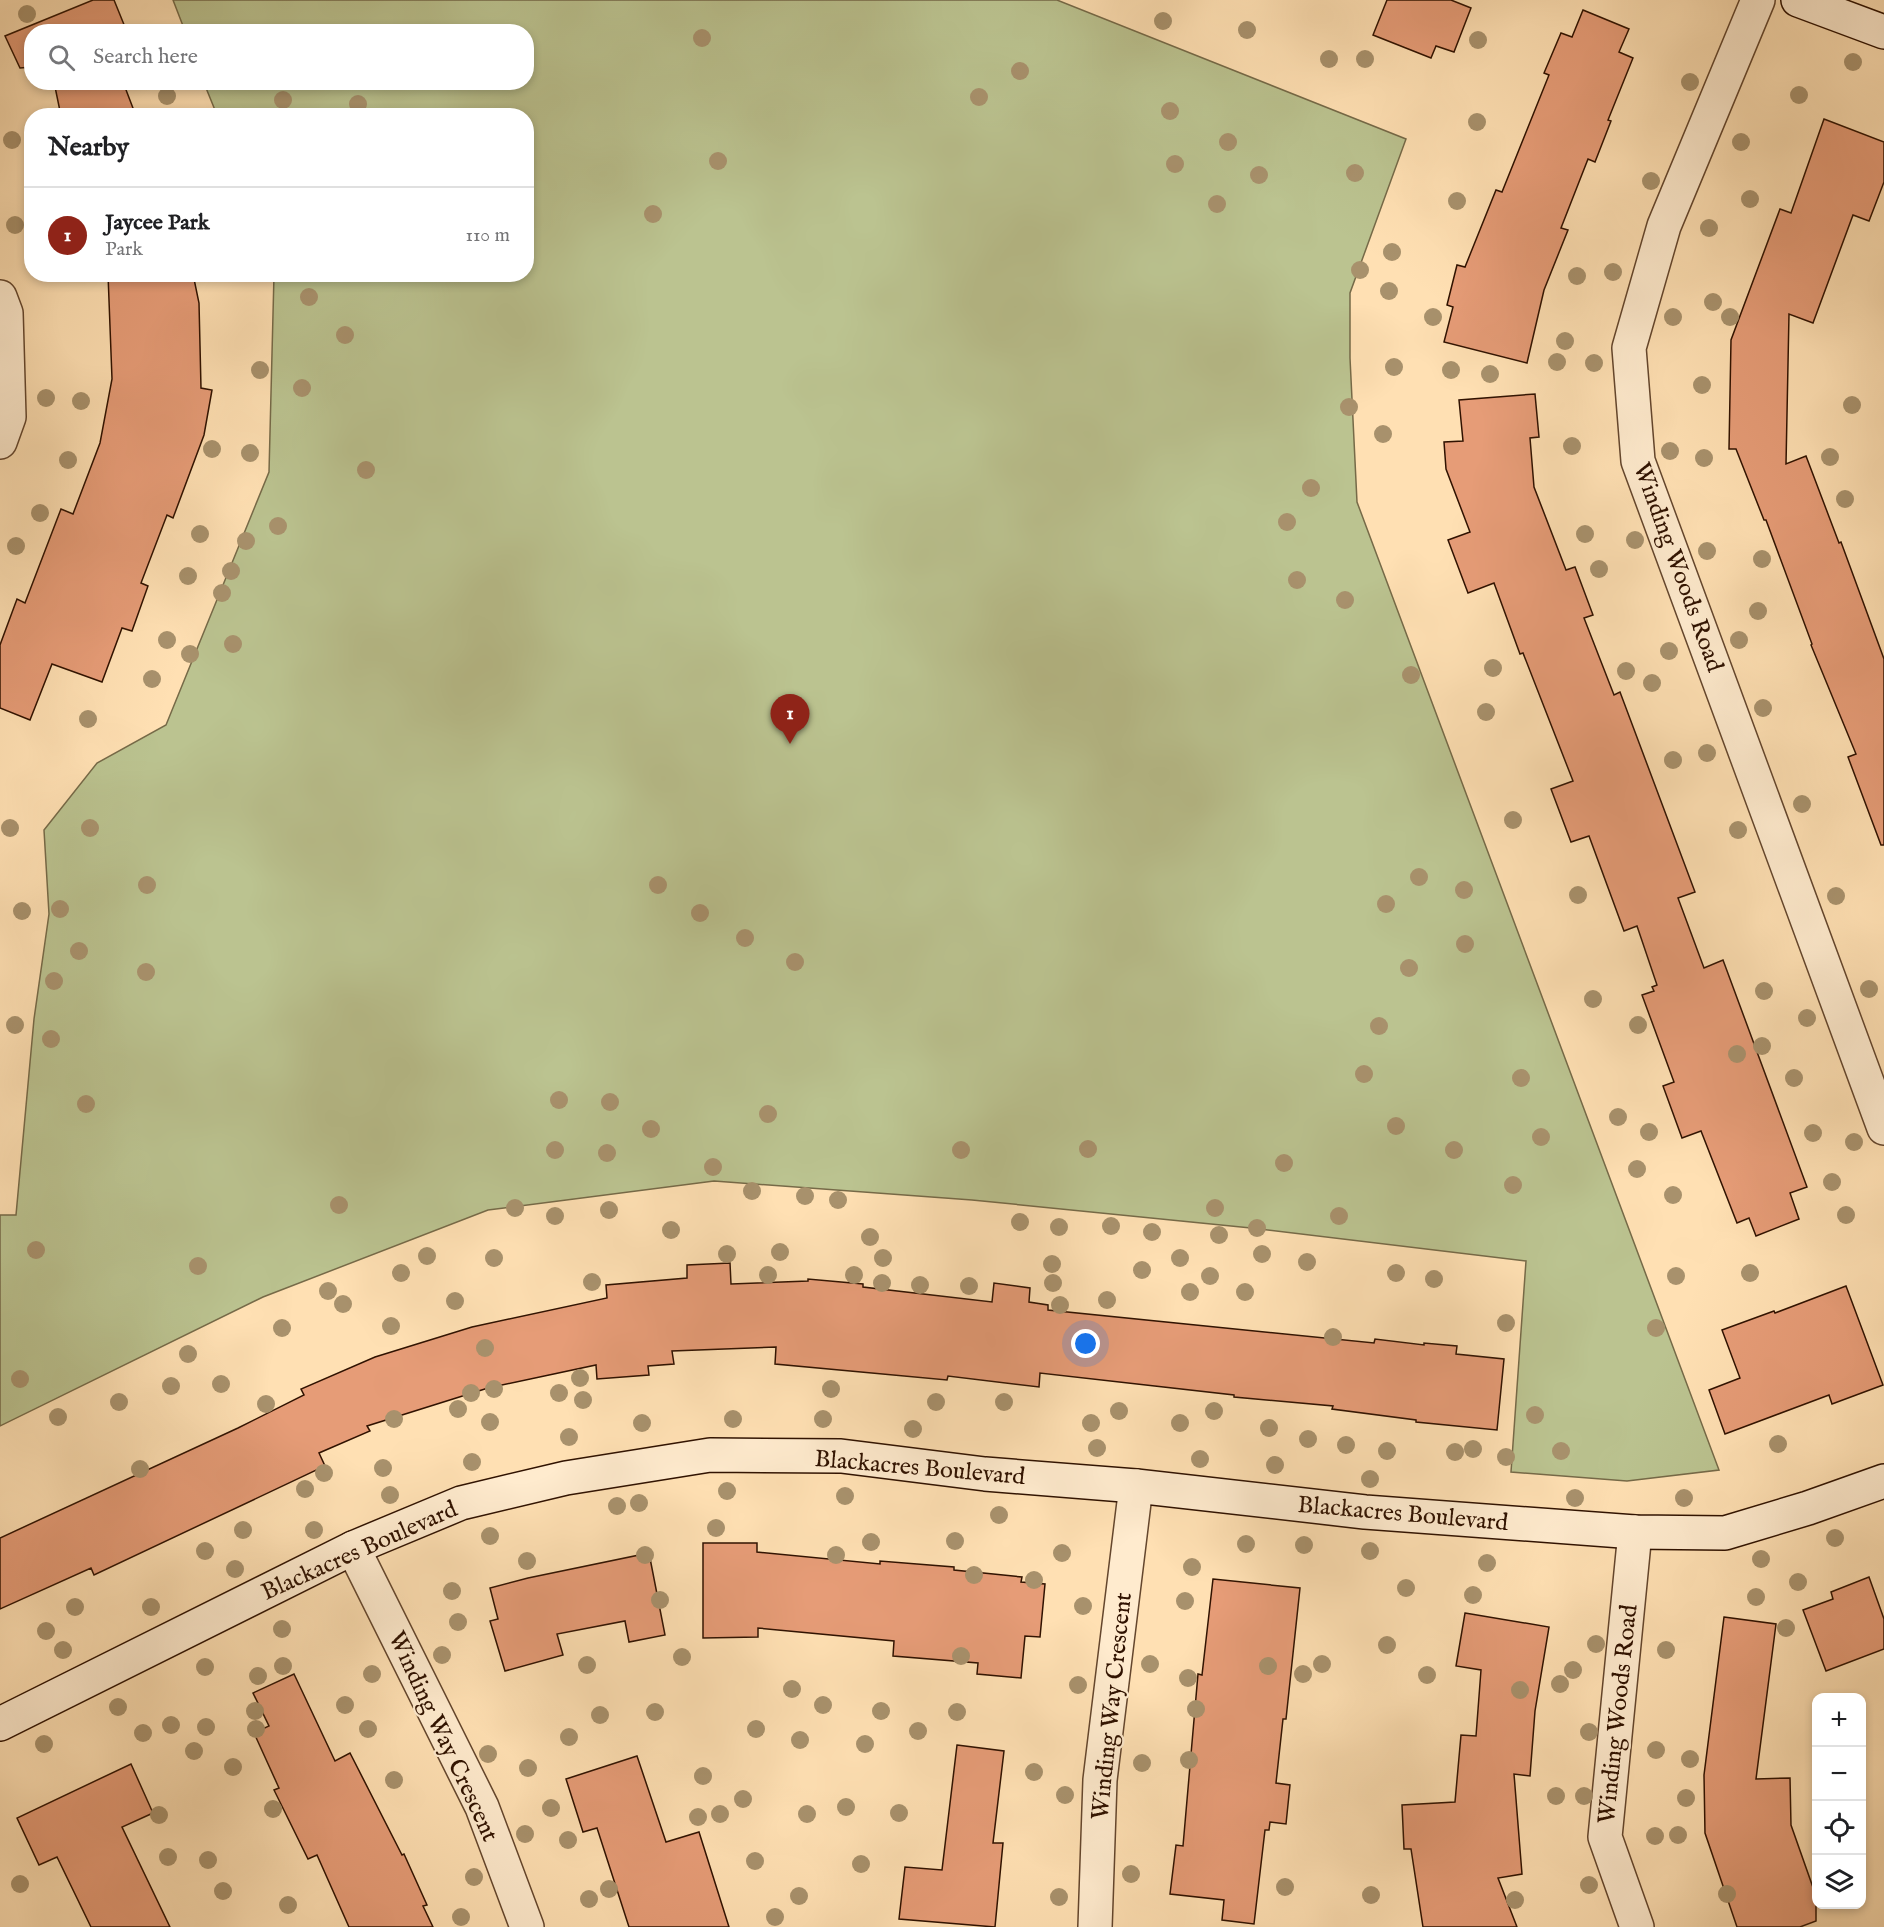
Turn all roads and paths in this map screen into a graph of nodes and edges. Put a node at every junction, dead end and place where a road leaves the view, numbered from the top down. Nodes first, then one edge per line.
1 (1758, 0) edge
2 (1798, 0) edge
3 (1884, 32) edge
4 (0, 297) edge
5 (0, 442) edge
6 (1884, 1128) edge
7 (1884, 1481) edge
8 (1136, 1486) junction
9 (1635, 1532) junction
10 (353, 1548) junction
11 (0, 1724) edge
12 (527, 1927) edge
13 (1095, 1927) edge
14 (1637, 1927) edge

1 - 6 street, Winding Woods Road
2 - 3 street
4 - 5 street
7 - 9 street, Blackacres Boulevard
8 - 9 street, Blackacres Boulevard
8 - 10 street, Blackacres Boulevard
8 - 13 street, Winding Way Crescent
9 - 14 street, Winding Woods Road
10 - 11 street, Blackacres Boulevard
10 - 12 street, Winding Way Crescent

